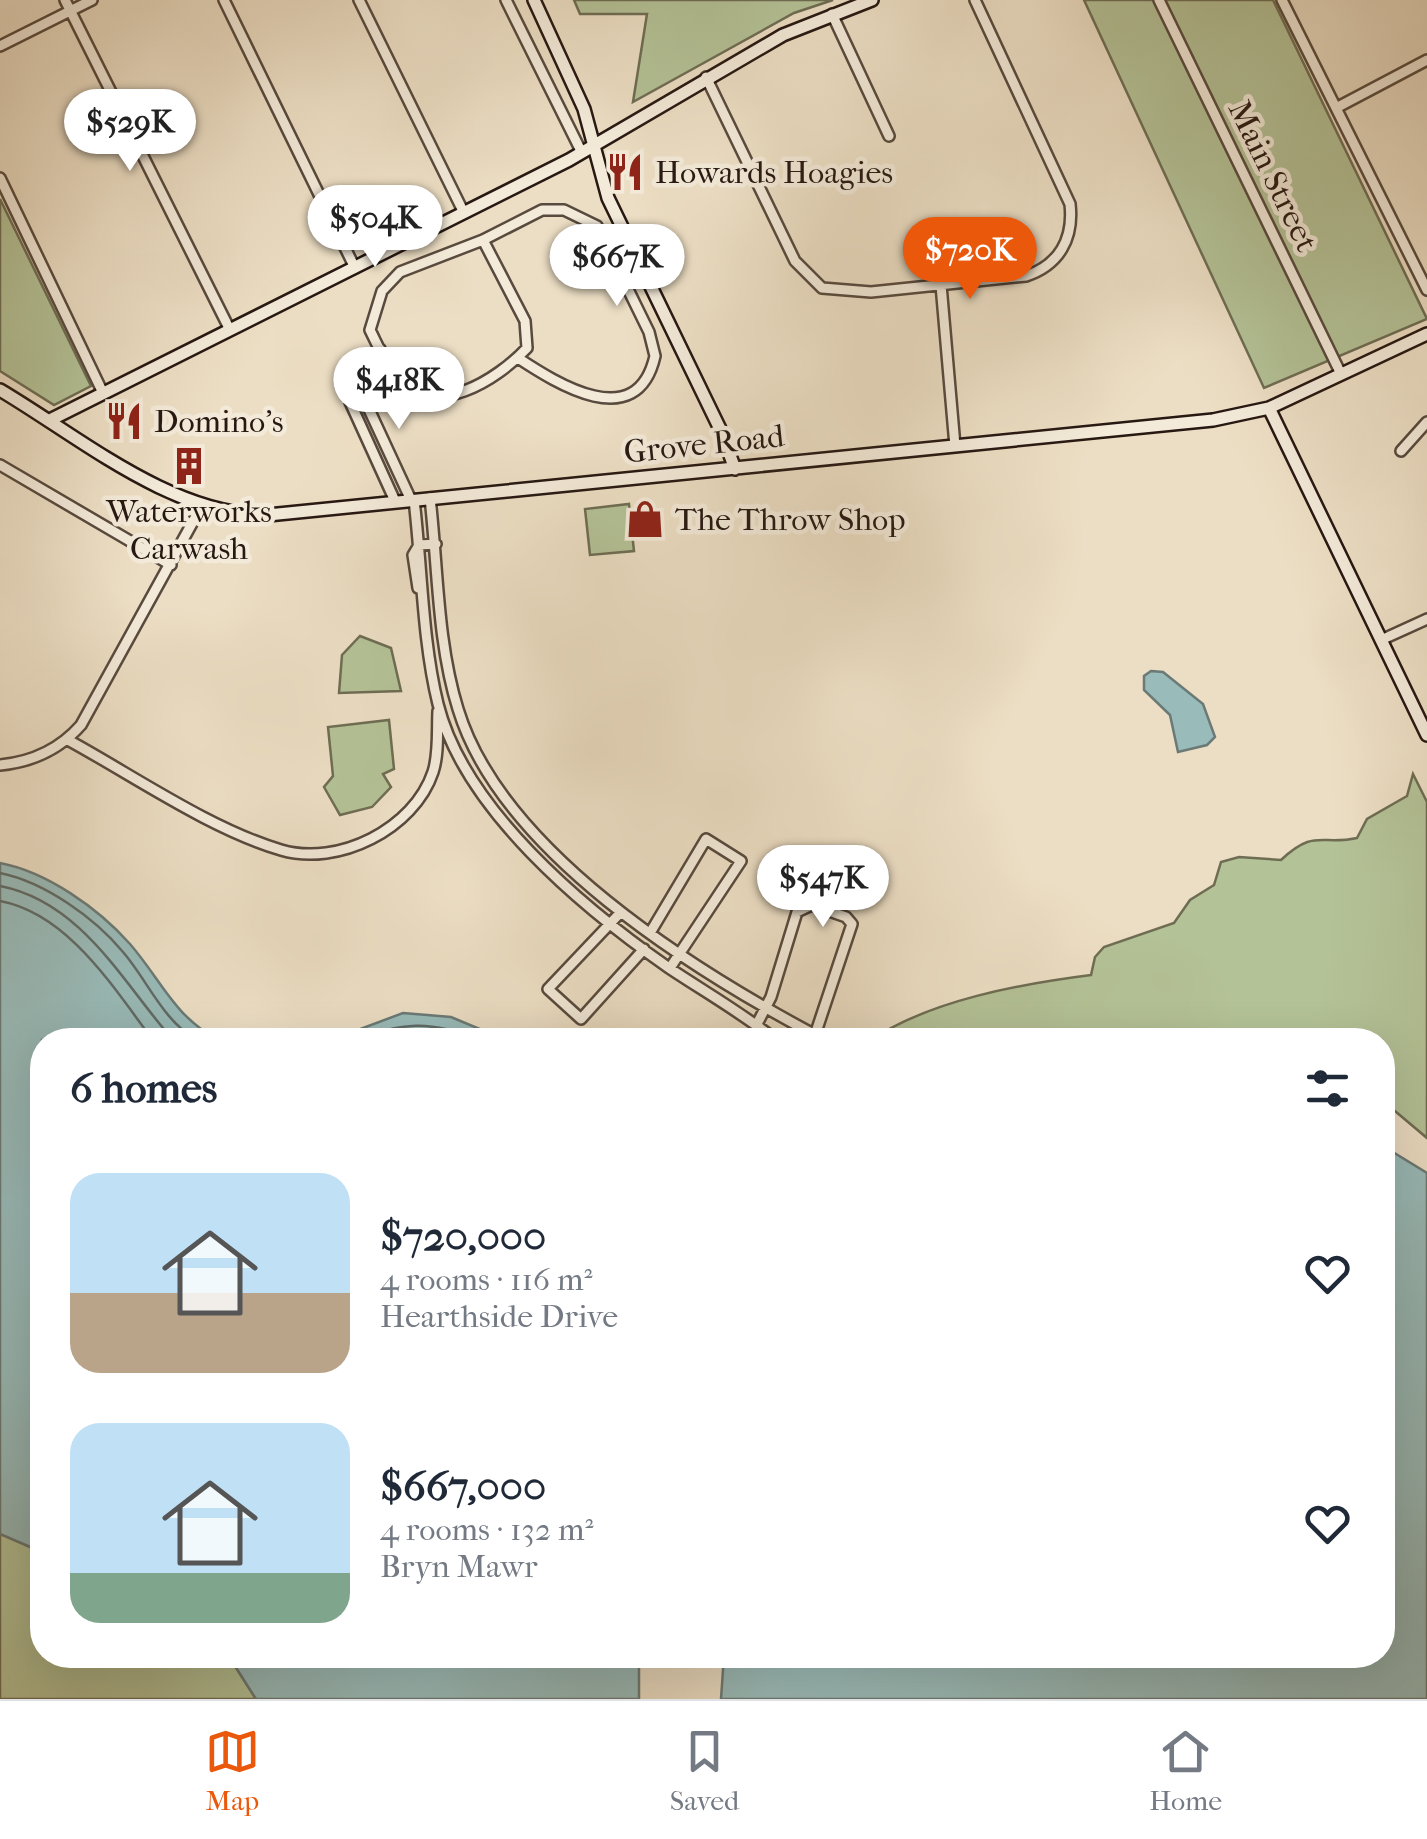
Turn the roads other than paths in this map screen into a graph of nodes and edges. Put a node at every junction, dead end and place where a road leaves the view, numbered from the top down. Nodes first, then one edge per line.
1 (65, 0) edge
2 (92, 0) edge
3 (224, 0) edge
4 (359, 0) edge
5 (506, 0) edge
6 (534, 0) edge
7 (872, 0) edge
8 (974, 0) edge
9 (1159, 0) edge
10 (1282, 0) edge
11 (70, 11) junction
12 (832, 14) junction
13 (0, 46) edge
14 (1427, 60) edge
15 (706, 77) junction
16 (1336, 108) junction
17 (889, 136) dead end
18 (588, 150) junction
19 (0, 178) edge
20 (464, 213) junction
21 (482, 240) junction
22 (355, 268) junction
23 (941, 285) junction
24 (1427, 290) edge
25 (230, 330) junction
26 (1427, 334) edge
27 (380, 349) junction
28 (518, 358) junction
29 (386, 360) junction
30 (1341, 374) junction
31 (0, 390) edge
32 (102, 393) junction
33 (1269, 408) junction
34 (50, 420) junction
35 (1427, 422) edge
36 (955, 446) junction
37 (1400, 451) dead end
38 (0, 466) edge
39 (735, 470) junction
40 (430, 498) junction
41 (412, 500) junction
42 (395, 501) junction
43 (201, 507) junction
44 (436, 544) junction
45 (419, 545) junction
46 (171, 565) junction
47 (441, 602) junction
48 (425, 603) junction
49 (1427, 618) edge
50 (428, 622) junction
51 (1381, 640) junction
52 (448, 669) junction
53 (434, 672) junction
54 (438, 704) junction
55 (1427, 735) edge
56 (68, 740) junction
57 (472, 745) junction
58 (459, 756) junction
59 (0, 765) edge
60 (525, 820) junction
61 (513, 830) junction
62 (621, 912) junction
63 (608, 923) junction
64 (650, 933) junction
65 (644, 949) junction
66 (681, 956) junction
67 (670, 968) junction
68 (765, 1008) junction
69 (756, 1024) junction
70 (761, 1028) edge
71 (799, 1028) edge
72 (819, 1028) edge

1 - 11 street
2 - 11 street
3 - 22 street
4 - 20 street
5 - 18 street
6 - 18 street
7 - 12 street
8 - 23 street
9 - 30 street, Main Street
10 - 16 street
11 - 13 street
11 - 25 street
12 - 15 street
12 - 17 street
14 - 16 street
15 - 18 street
15 - 23 street
16 - 24 street
18 - 20 street
18 - 39 street
19 - 32 street
20 - 22 street
21 - 27 street
21 - 28 street
21 - 28 street
22 - 25 street
23 - 36 street
25 - 32 street
26 - 30 street, Grove Road
27 - 29 street
27 - 42 street
28 - 29 street
29 - 41 street
30 - 33 street, Grove Road
31 - 34 street, Grove Road
32 - 34 street
33 - 36 street, Grove Road
33 - 51 street
34 - 43 street, Grove Road
35 - 37 street
36 - 39 street, Grove Road
38 - 46 street
39 - 40 street, Grove Road
40 - 41 street, Grove Road
40 - 44 street
41 - 42 street, Grove Road
41 - 45 street
42 - 43 street, Grove Road
43 - 46 street
44 - 45 street
44 - 47 street
45 - 48 street
45 - 50 street
46 - 56 street
47 - 48 street
47 - 52 street
48 - 50 street
49 - 51 street
50 - 53 street
51 - 55 street
52 - 53 street
52 - 57 street
53 - 54 street
54 - 56 street
54 - 58 street
56 - 59 street
57 - 58 street
57 - 60 street
58 - 61 street
60 - 61 street
60 - 62 street
61 - 63 street
62 - 63 street
62 - 64 street
63 - 65 street
63 - 65 street
64 - 66 street
64 - 66 street
65 - 67 street
66 - 67 street
66 - 68 street
67 - 69 street
68 - 69 street
68 - 71 street
68 - 72 street
69 - 70 street

